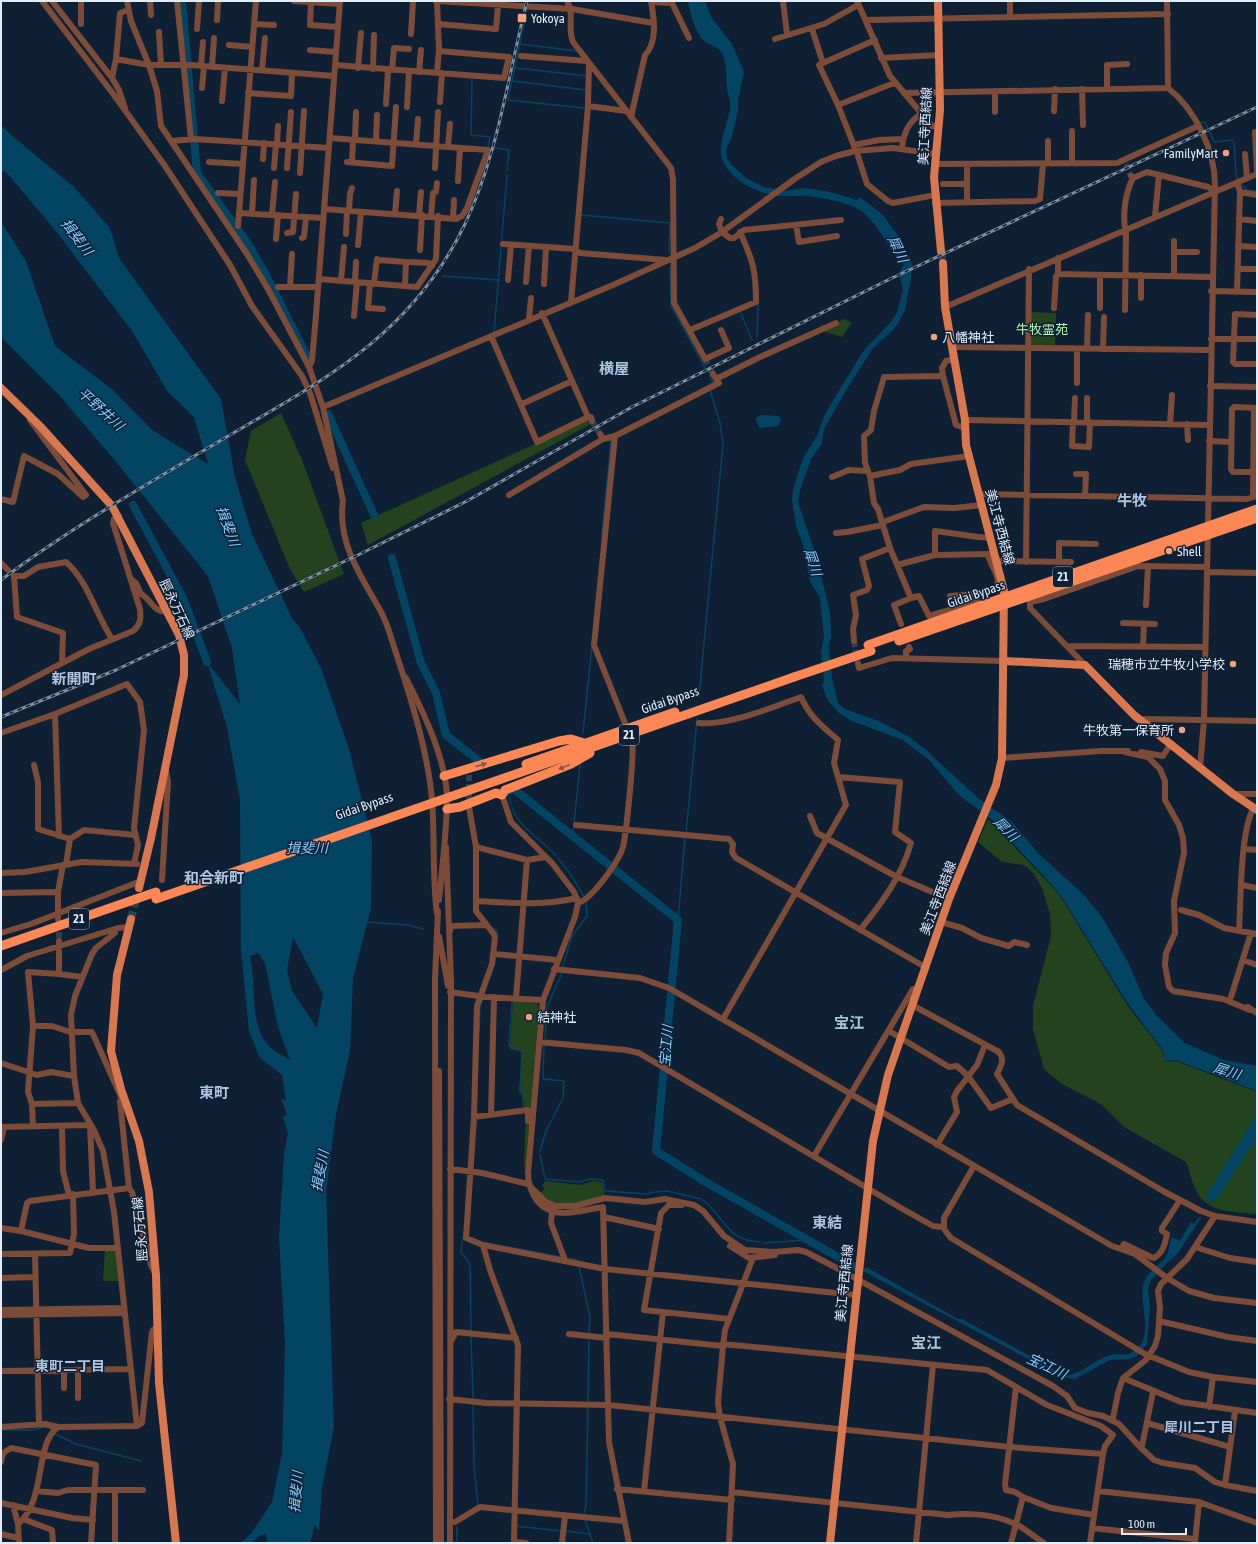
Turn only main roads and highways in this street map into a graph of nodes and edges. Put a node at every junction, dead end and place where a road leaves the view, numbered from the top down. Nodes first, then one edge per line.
1 (938, 1) edge
2 (941, 252) tunnel mouth
3 (943, 263) tunnel mouth
4 (1, 388) edge
5 (1257, 509) edge
6 (1257, 518) edge
7 (1207, 530) junction
8 (1004, 601) junction
9 (1004, 661) junction
10 (628, 732) junction
11 (584, 743) junction
12 (597, 746) junction
13 (444, 776) road end
14 (463, 789) junction
15 (447, 809) road end
16 (1255, 809) edge
17 (140, 884) road end
18 (156, 896) junction
19 (130, 923) tunnel mouth
20 (1, 944) edge
21 (1, 952) edge
22 (176, 1543) edge
23 (830, 1543) edge

1 - 2 main road, 美江寺西結線
3 - 8 main road, 美江寺西結線
4 - 17 main road, 脛永万石線
5 - 7 highway, Gidai Bypass / 21
6 - 7 highway, Gidai Bypass / 21
7 - 8 highway, Gidai Bypass / 21
8 - 9 main road, 美江寺西結線
8 - 10 highway, Gidai Bypass / 21, bridge
9 - 16 main road
9 - 23 main road, 美江寺西結線
10 - 11 highway, Gidai Bypass / 21
10 - 12 highway, Gidai Bypass / 21
13 -> 11 highway
11 - 14 highway, Gidai Bypass / 21
12 - 14 highway, Gidai Bypass / 21
12 -> 15 highway
14 - 18 highway, Gidai Bypass / 21, bridge
18 - 20 highway, Gidai Bypass / 21
18 - 21 highway, Gidai Bypass / 21
19 - 22 main road, 脛永万石線

